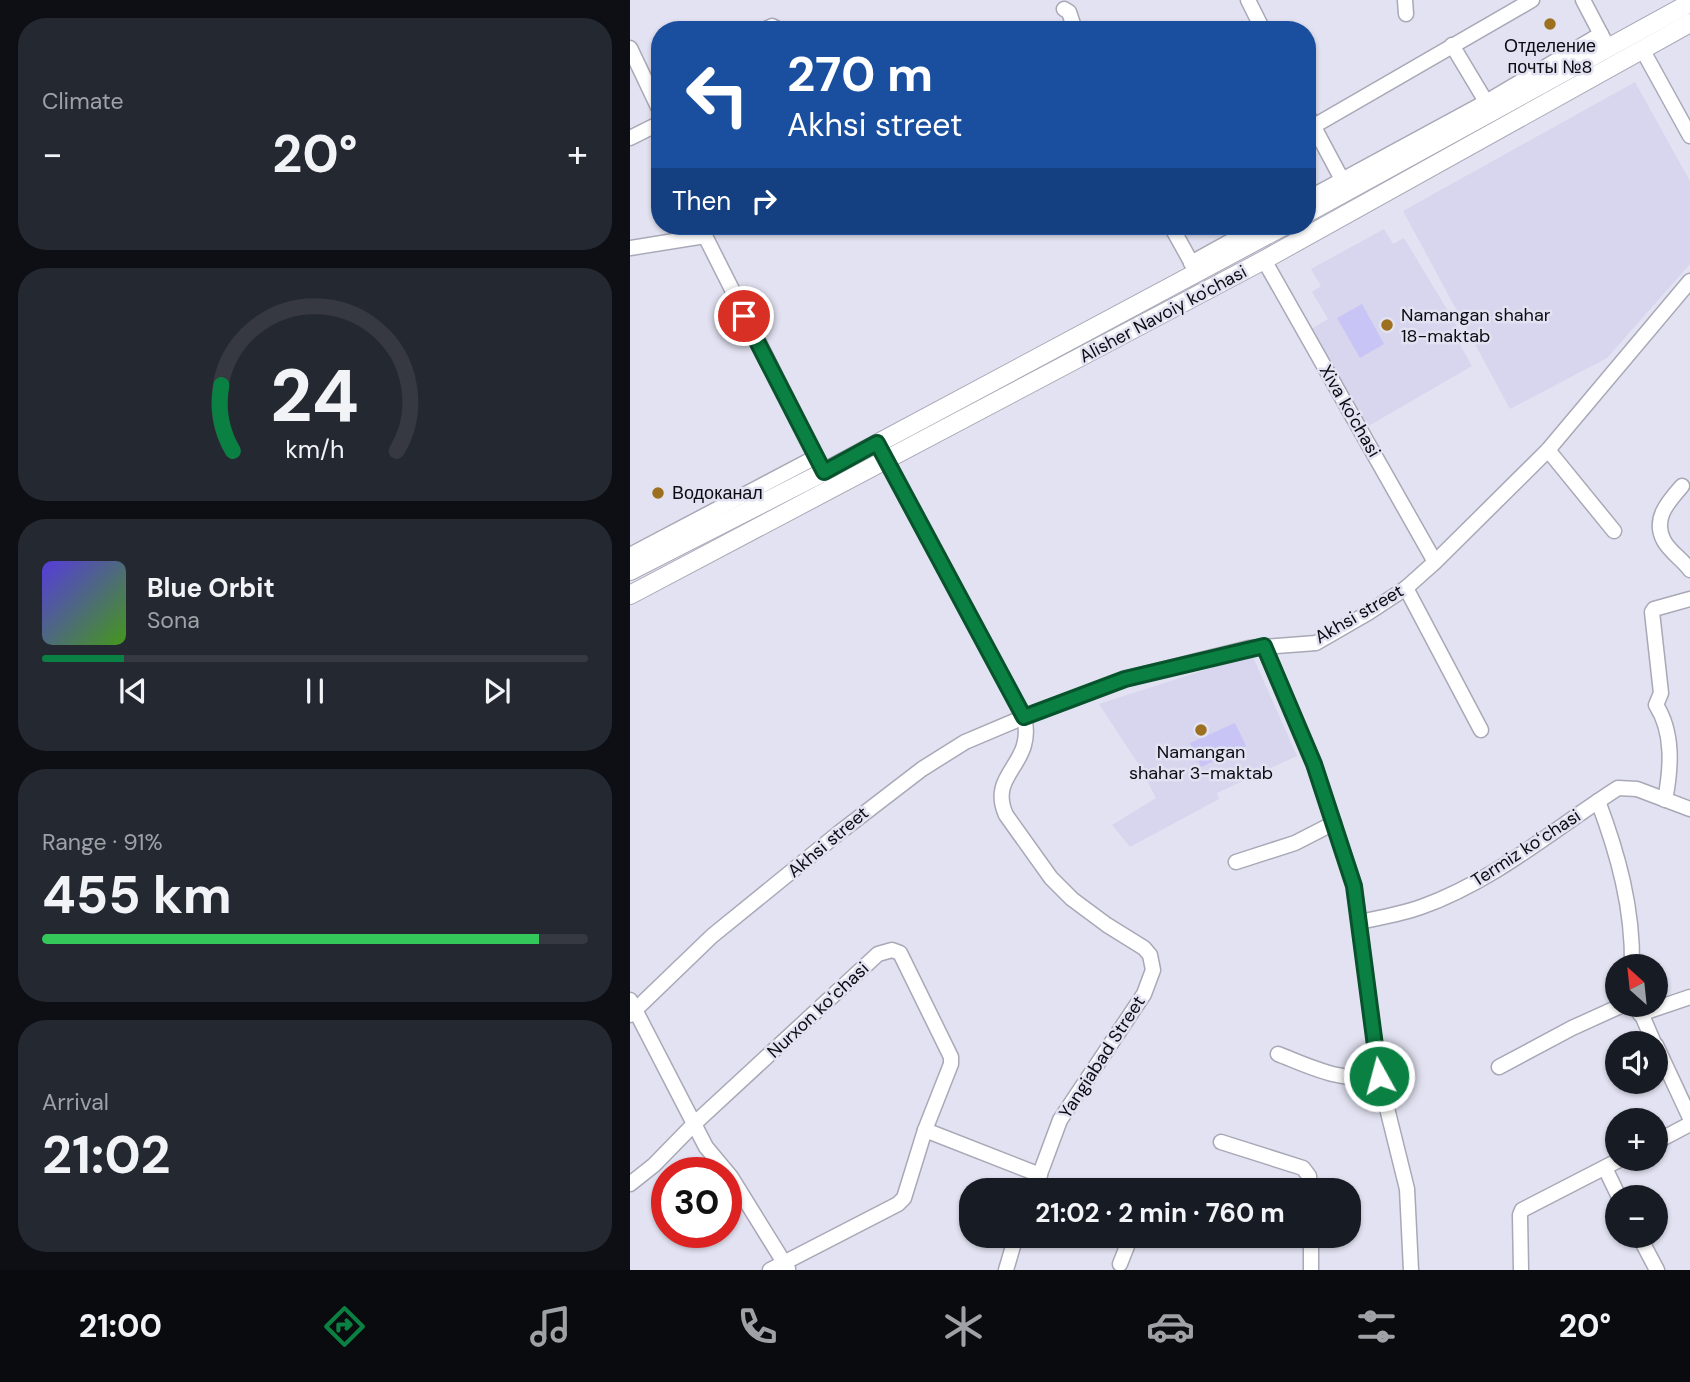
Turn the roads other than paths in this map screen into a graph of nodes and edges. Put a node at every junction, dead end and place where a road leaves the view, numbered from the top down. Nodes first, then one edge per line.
1 (1248, 0) edge
2 (1532, 0) edge
3 (1583, 0) edge
4 (1690, 2) edge
5 (1064, 9) dead end
6 (1072, 21) edge
7 (1258, 21) edge
8 (1690, 23) edge
9 (1605, 41) junction
10 (1452, 45) junction
11 (630, 48) edge
12 (1642, 49) junction
13 (651, 88) edge
14 (1489, 107) junction
15 (1316, 119) edge
16 (651, 128) edge
17 (1316, 135) edge
18 (1690, 136) edge
19 (630, 138) edge
20 (1345, 186) junction
21 (1316, 196) edge
22 (1316, 207) edge
23 (1316, 231) edge
24 (686, 235) edge
25 (705, 235) edge
26 (1176, 235) edge
27 (1244, 235) edge
28 (1265, 235) edge
29 (1309, 235) edge
30 (630, 248) edge
31 (1264, 260) junction
32 (1194, 268) junction
33 (1690, 281) edge
34 (877, 443) junction
35 (1548, 450) junction
36 (886, 460) junction
37 (820, 465) junction
38 (1682, 486) dead end
39 (1614, 531) dead end
40 (630, 555) edge
41 (1436, 562) junction
42 (1690, 570) edge
43 (630, 572) edge
44 (1406, 588) junction
45 (630, 595) edge
46 (1690, 599) edge
47 (1264, 646) junction
48 (1024, 717) junction
49 (1481, 730) dead end
50 (1665, 800) junction
51 (1598, 801) junction
52 (1690, 808) edge
53 (1334, 823) junction
54 (1236, 862) dead end
55 (1359, 922) junction
56 (1632, 954) edge
57 (1690, 996) edge
58 (1668, 1002) edge
59 (632, 1008) edge
60 (1605, 1013) edge
61 (1278, 1054) dead end
62 (1499, 1067) dead end
63 (1668, 1071) edge
64 (1379, 1076) junction
65 (1690, 1118) edge
66 (694, 1124) junction
67 (1690, 1124) edge
68 (925, 1130) junction
69 (1668, 1136) edge
70 (1221, 1142) dead end
71 (1605, 1168) edge
72 (1040, 1175) junction
73 (1039, 1178) edge
74 (1310, 1178) edge
75 (630, 1184) edge
76 (1013, 1248) edge
77 (1127, 1248) edge
78 (1311, 1248) edge
79 (1645, 1248) edge
80 (787, 1266) edge
81 (1120, 1268) edge
82 (770, 1270) edge
83 (1006, 1270) edge
84 (1311, 1270) edge
85 (1411, 1270) edge
86 (1521, 1270) edge
87 (1657, 1270) edge

1 - 7 street
2 - 10 street
3 - 9 street
4 - 9 main road
5 - 6 street
8 - 12 main road, Alisher Navoiy ko'chasi
9 - 14 main road
10 - 14 street
10 - 15 street
11 - 13 street
12 - 18 street
12 - 23 main road, Alisher Navoiy ko'chasi
14 - 20 main road
16 - 19 street
17 - 20 street
20 - 21 street
20 - 22 main road
24 - 30 street
25 - 37 street
26 - 32 street
27 - 32 street
28 - 32 main road, Alisher Navoiy ko'chasi
29 - 31 main road, Alisher Navoiy ko'chasi
31 - 36 main road, Alisher Navoiy ko'chasi
31 - 41 street, Xiva ko'chasi
32 - 34 main road, Alisher Navoiy ko'chasi
33 - 35 street, Akhsi street
34 - 36 street
34 - 37 main road, Alisher Navoiy ko'chasi
35 - 39 street
35 - 41 street, Akhsi street
36 - 45 main road, Alisher Navoiy ko'chasi
36 - 48 street
37 - 40 street
37 - 43 main road, Alisher Navoiy ko'chasi
38 - 42 street
41 - 44 street, Akhsi street
44 - 47 street, Akhsi street
44 - 49 street
46 - 50 street
47 - 48 street, Akhsi street
47 - 53 street
48 - 59 street, Akhsi street
48 - 72 street, Yangiabad Street
50 - 51 street, Termiz koʻchasi
50 - 52 street, Termiz koʻchasi
51 - 55 street, Termiz koʻchasi
51 - 56 street
53 - 54 street
53 - 55 street
55 - 64 street
57 - 58 street
59 - 66 street
60 - 62 street
61 - 64 street
63 - 65 street
64 - 85 street
66 - 68 street, Nurxon koʻchasi
66 - 75 street, Nurxon koʻchasi
66 - 80 street
67 - 69 street
68 - 72 street
68 - 80 street
70 - 74 street
71 - 86 street
72 - 73 street, Yangiabad Street
76 - 83 street
77 - 81 street
78 - 84 street
79 - 87 street
80 - 82 street

